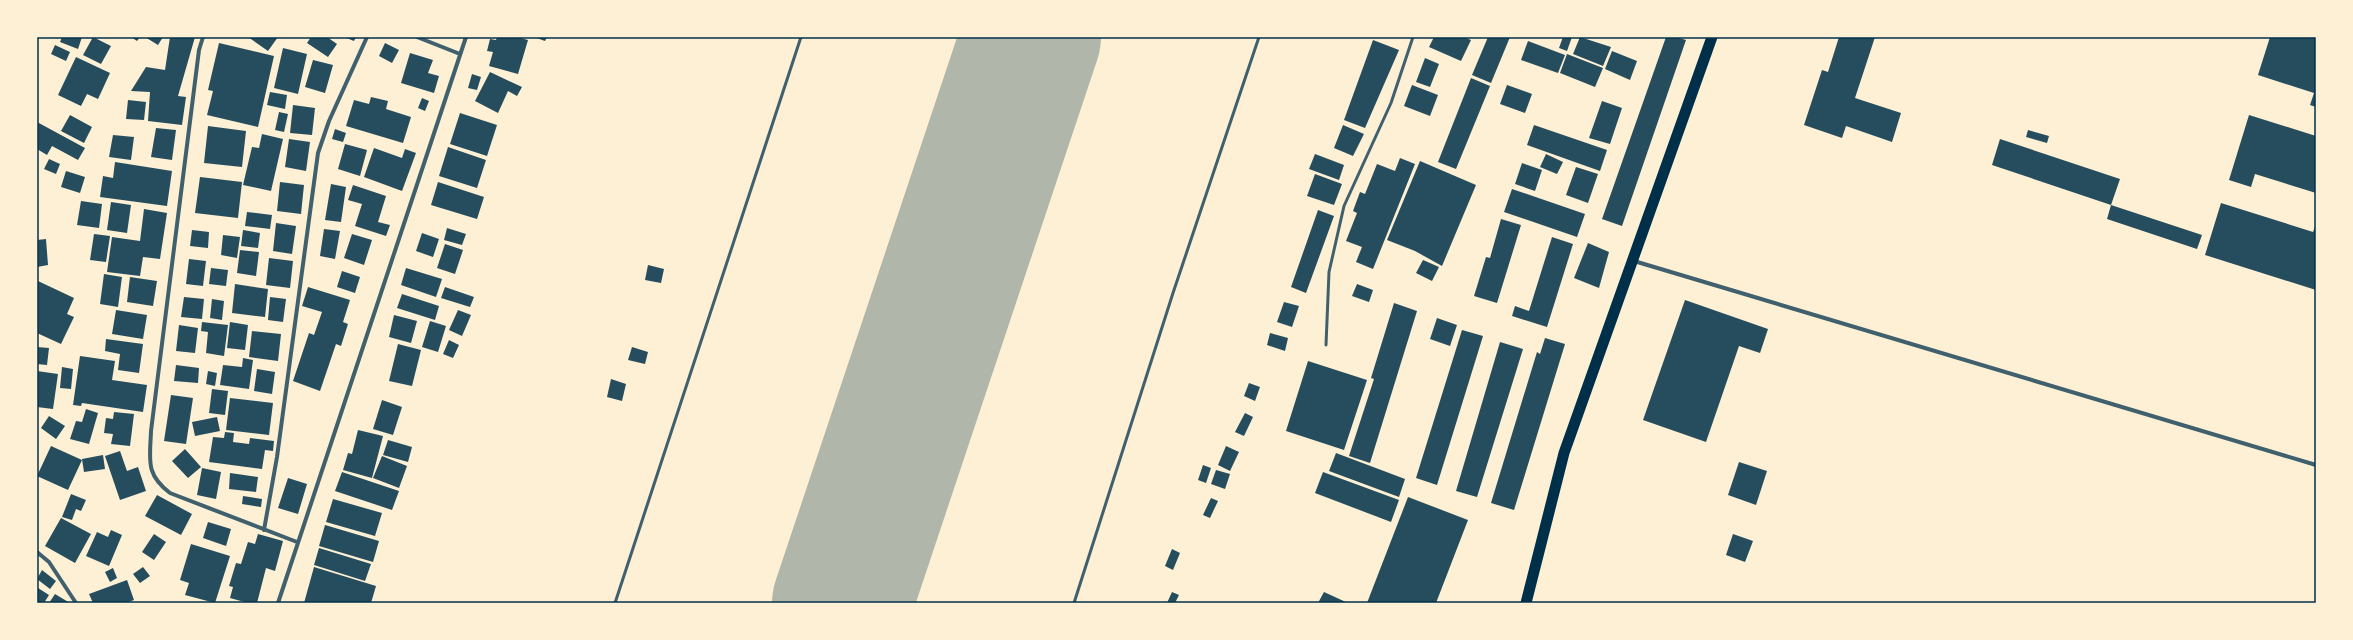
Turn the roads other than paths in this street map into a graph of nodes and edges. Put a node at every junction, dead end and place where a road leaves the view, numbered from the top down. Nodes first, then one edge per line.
1 (202, 37) edge
2 (367, 37) edge
3 (417, 37) edge
4 (466, 37) edge
5 (801, 37) edge
6 (1259, 37) edge
7 (1413, 37) edge
8 (1712, 37) edge
9 (460, 54) junction
10 (1632, 261) junction
11 (1326, 345) dead end
12 (2316, 465) edge
13 (264, 530) junction
14 (297, 542) junction
15 (37, 552) edge
16 (76, 603) edge
17 (278, 603) edge
18 (615, 603) edge
19 (1074, 603) edge
20 (1526, 603) edge

1 - 13 street
2 - 13 street
3 - 9 street
4 - 9 street
5 - 18 lane
6 - 19 lane
7 - 11 lane
8 - 10 highway
9 - 14 street
10 - 12 street
10 - 20 highway
13 - 14 street
14 - 17 street
15 - 16 street

